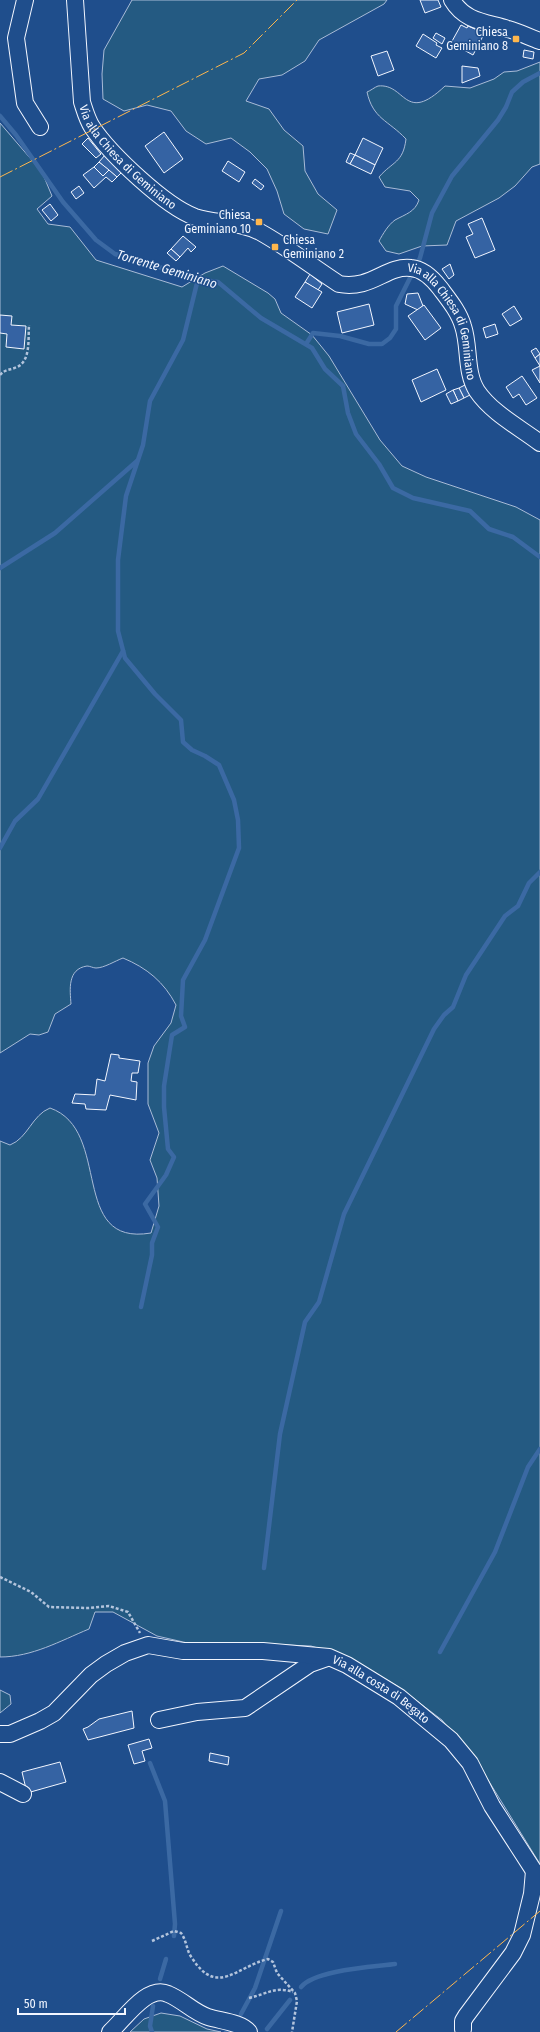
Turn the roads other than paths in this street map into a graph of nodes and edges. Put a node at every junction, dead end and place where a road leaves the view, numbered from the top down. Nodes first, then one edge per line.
1 (25, 0) edge
2 (76, 0) edge
3 (452, 0) edge
4 (540, 41) edge
5 (40, 127) dead end
6 (540, 443) edge
7 (329, 1657) junction
8 (158, 1720) dead end
9 (0, 1734) edge
10 (0, 1782) edge
11 (23, 1794) dead end
12 (537, 1874) edge
13 (462, 2029) dead end
14 (110, 2032) edge
15 (248, 2032) edge

1 - 5 street
2 - 6 street, Via alla Chiesa di Geminiano
3 - 4 street
7 - 8 street
7 - 9 street, Via alla costa di Begato
7 - 12 street, Via alla costa di Begato
10 - 11 street
12 - 13 street, Via alla costa di Begato
14 - 15 street

